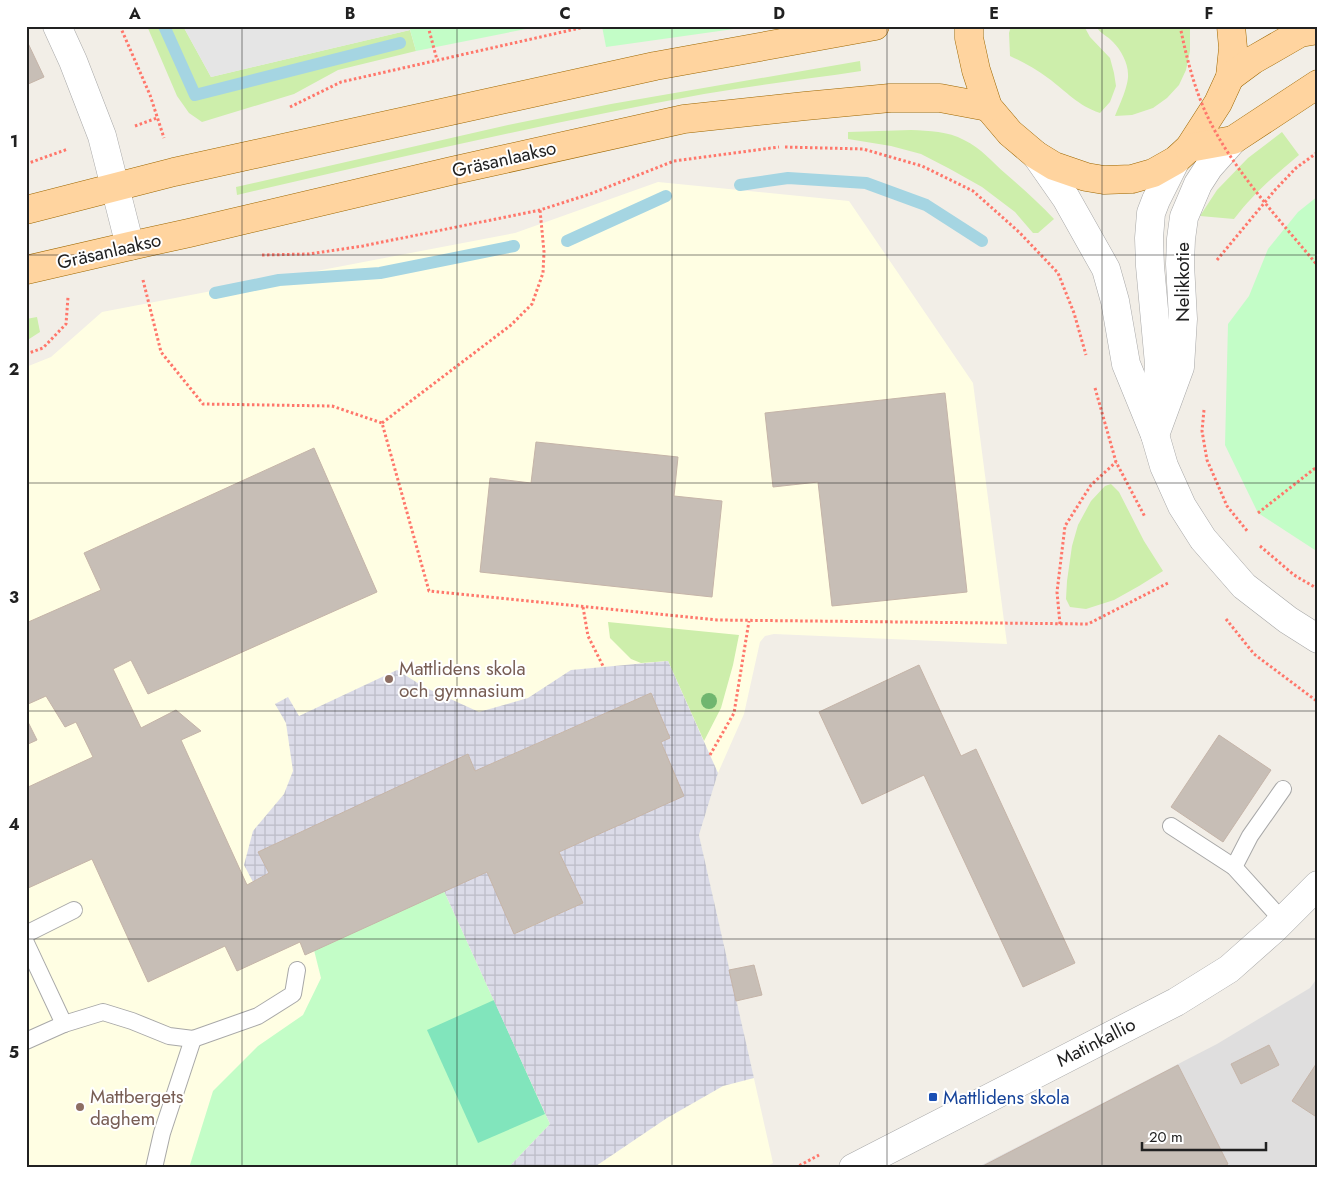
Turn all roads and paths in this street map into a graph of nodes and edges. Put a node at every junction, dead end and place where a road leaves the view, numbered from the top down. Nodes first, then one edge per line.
1 (57, 26) edge
2 (120, 26) edge
3 (428, 26) edge
4 (589, 26) edge
5 (875, 26) edge
6 (970, 26) edge
7 (1180, 26) edge
8 (1232, 26) edge
9 (1318, 30) edge
10 (437, 60) junction
11 (1230, 77) junction
12 (1318, 84) edge
13 (988, 107) junction
14 (290, 108) dead end
15 (1233, 140) junction
16 (165, 141) dead end
17 (1318, 152) edge
18 (1182, 154) junction
19 (1036, 155) junction
20 (35, 161) dead end
21 (26, 164) edge
22 (115, 187) junction
23 (26, 210) edge
24 (540, 210) junction
25 (130, 246) junction
26 (256, 255) dead end
27 (1216, 261) dead end
28 (1318, 266) edge
29 (26, 270) edge
30 (1058, 273) dead end
31 (143, 280) dead end
32 (68, 294) dead end
33 (26, 354) edge
34 (1205, 403) dead end
35 (382, 423) junction
36 (1155, 435) junction
37 (1116, 462) dead end
38 (1318, 467) edge
39 (1258, 513) dead end
40 (1254, 539) dead end
41 (1259, 546) dead end
42 (1168, 583) dead end
43 (1318, 589) edge
44 (583, 606) junction
45 (749, 620) junction
46 (1060, 624) junction
47 (1318, 639) edge
48 (603, 666) dead end
49 (710, 755) dead end
50 (1283, 789) dead end
51 (1171, 826) dead end
52 (1234, 867) junction
53 (1318, 885) edge
54 (74, 910) dead end
55 (1283, 921) junction
56 (26, 934) edge
57 (26, 943) edge
58 (297, 970) dead end
59 (64, 1024) junction
60 (193, 1039) junction
61 (26, 1041) edge
62 (26, 1162) edge
63 (28, 1168) edge
64 (154, 1168) edge
65 (853, 1168) edge

1 - 22 street
2 - 16 path
3 - 10 path
4 - 10 path
5 - 22 main road
6 - 13 main road
7 - 28 path, bridge
8 - 11 main road
9 - 11 main road
10 - 14 path
11 - 18 main road
12 - 15 main road
13 - 19 main road
13 - 25 main road, Gräsanlaakso
15 - 18 main road
15 - 36 street, Nelikkotie
17 - 27 path
18 - 19 main road
18 - 36 street, Nelikkotie
19 - 36 street, Nelikkotie
20 - 21 path
22 - 23 main road
22 - 25 street
24 - 26 path
24 - 30 path
24 - 35 path
25 - 29 main road, Gräsanlaakso
31 - 35 path
32 - 33 path
34 - 40 path
35 - 44 path
36 - 47 street, Nelikkotie
37 - 46 path
38 - 39 path
41 - 43 path
42 - 46 path
44 - 45 path
44 - 48 path
45 - 46 path
45 - 49 path
50 - 52 lane
51 - 52 lane
52 - 55 lane
53 - 55 street, Matinkallio
54 - 56 lane
55 - 65 street, Matinkallio
57 - 59 lane
58 - 60 lane
59 - 60 lane
59 - 61 lane
60 - 64 lane
62 - 63 path

